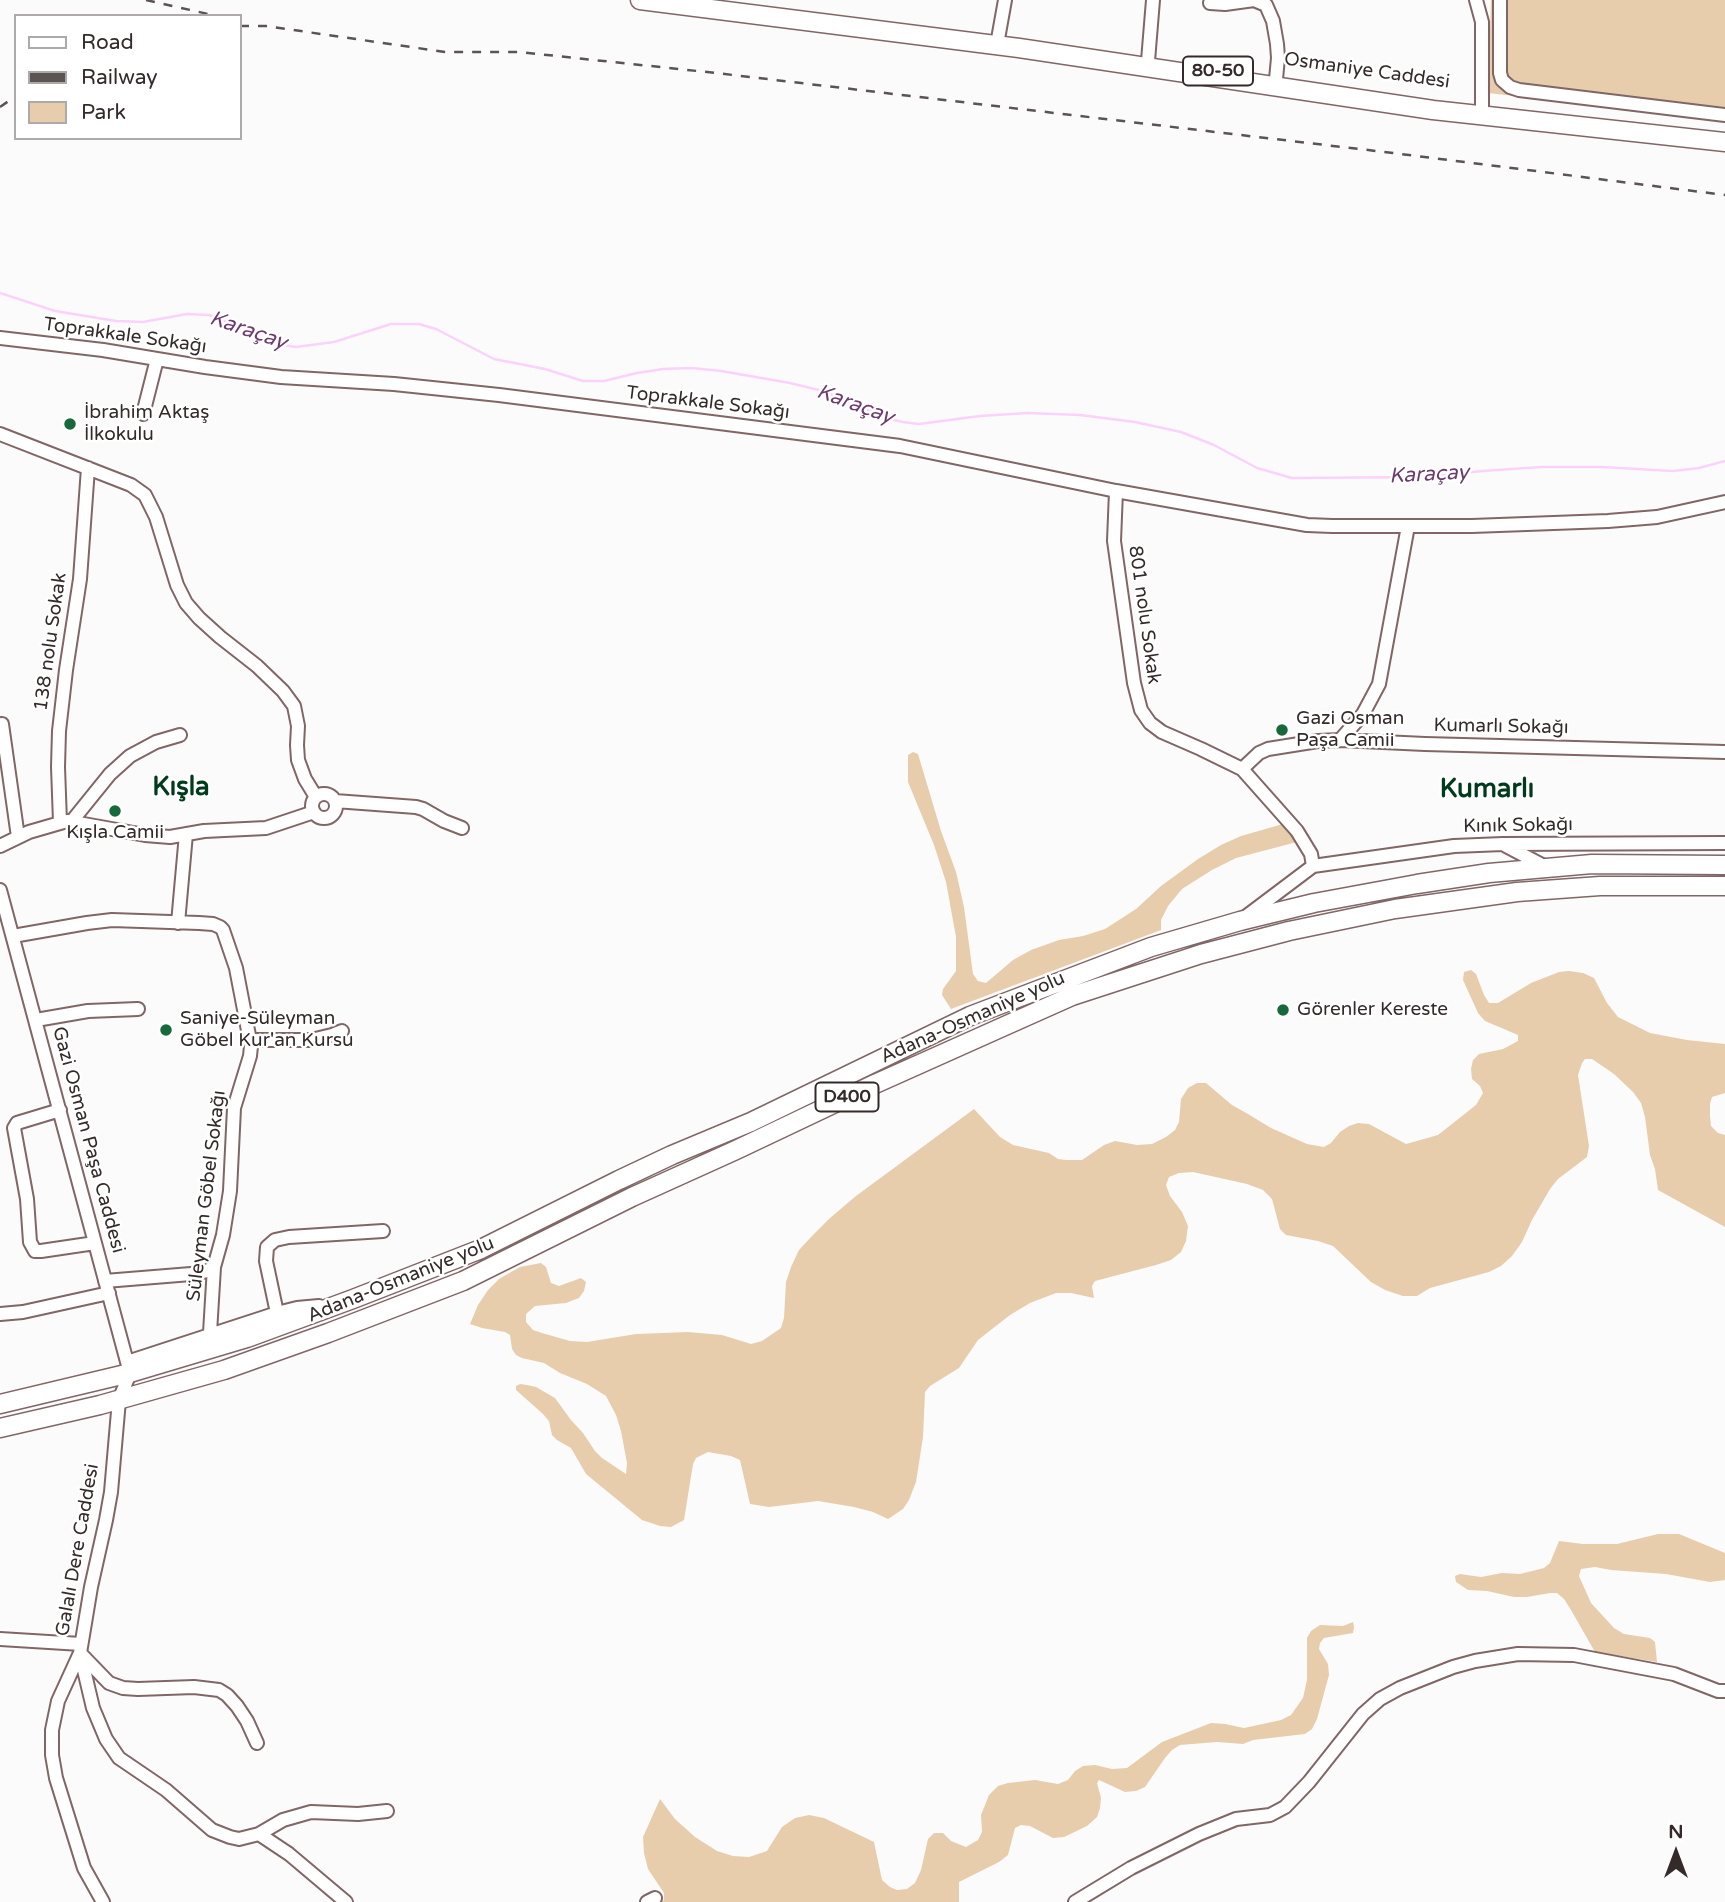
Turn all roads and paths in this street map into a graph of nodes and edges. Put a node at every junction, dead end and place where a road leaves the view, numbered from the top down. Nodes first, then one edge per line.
1 (640, 0) edge
2 (713, 0) edge
3 (1005, 0) edge
4 (1153, 0) edge
5 (1476, 0) edge
6 (1500, 0) edge
7 (1210, 3) dead end
8 (998, 39) junction
9 (1148, 61) junction
10 (1276, 79) junction
11 (1482, 107) junction
12 (1725, 115) edge
13 (1725, 133) edge
14 (1725, 142) edge
15 (0, 338) edge
16 (157, 359) junction
17 (143, 414) dead end
18 (0, 434) edge
19 (88, 468) junction
20 (1116, 491) junction
21 (1725, 502) edge
22 (1408, 526) junction
23 (2, 724) edge
24 (180, 735) dead end
25 (1340, 740) junction
26 (1725, 752) edge
27 (1242, 769) junction
28 (316, 797) junction
29 (335, 801) junction
30 (314, 812) junction
31 (66, 821) junction
32 (462, 828) dead end
33 (186, 834) junction
34 (18, 837) junction
35 (1725, 843) edge
36 (1503, 844) junction
37 (0, 846) edge
38 (1725, 865) edge
39 (1313, 866) junction
40 (1546, 867) junction
41 (1725, 886) edge
42 (0, 890) edge
43 (1240, 921) junction
44 (178, 923) junction
45 (8, 932) edge
46 (138, 1009) dead end
47 (36, 1020) junction
48 (342, 1031) dead end
49 (250, 1040) junction
50 (60, 1110) junction
51 (383, 1231) dead end
52 (95, 1243) junction
53 (214, 1267) junction
54 (107, 1287) junction
55 (337, 1305) junction
56 (277, 1313) junction
57 (0, 1314) edge
58 (210, 1342) junction
59 (129, 1368) junction
60 (119, 1400) junction
61 (0, 1404) edge
62 (0, 1428) edge
63 (0, 1639) edge
64 (80, 1649) junction
65 (1725, 1691) edge
66 (257, 1743) dead end
67 (387, 1811) dead end
68 (259, 1834) junction
69 (103, 1902) edge
70 (346, 1902) edge
71 (1075, 1902) edge

1 - 14 highway
2 - 8 highway, Osmaniye Caddesi / 80-50
3 - 8 street
4 - 9 street
5 - 11 street
6 - 12 street
7 - 10 street
8 - 9 highway, Osmaniye Caddesi / 80-50
9 - 10 highway, Osmaniye Caddesi / 80-50
10 - 11 highway, Osmaniye Caddesi / 80-50
11 - 13 highway, Osmaniye Caddesi / 80-50
15 - 16 street, Toprakkale Sokağı
16 - 17 street
16 - 20 street, Toprakkale Sokağı
18 - 19 street
19 - 28 street
19 - 31 street, 138 nolu Sokak
20 - 22 street, Toprakkale Sokağı
20 - 27 street, 801 nolu Sokak
21 - 22 street, Toprakkale Sokağı
22 - 25 street
23 - 34 street
24 - 31 street
25 - 26 street, Kumarlı Sokağı
25 - 27 street, Kumarlı Sokağı
27 - 39 street
28 - 29 street
28 - 30 street
29 - 30 street
29 - 32 street
30 - 33 street
31 - 33 street
31 - 34 street
33 - 44 street
34 - 37 street
35 - 36 street, Kınık Sokağı
36 - 39 street, Kınık Sokağı
36 - 40 street
38 - 40 highway, Adana-Osmaniye yolu / D400
39 - 43 street, Kınık Sokağı
40 - 43 highway, Adana-Osmaniye yolu / D400
41 - 60 highway, Adana-Osmaniye yolu / D400
42 - 45 street, Gazi Osman Paşa Caddesi
43 - 55 highway, Adana-Osmaniye yolu / D400
44 - 45 street, Süleyman Göbel Sokağı
44 - 49 street, Süleyman Göbel Sokağı
45 - 47 street, Gazi Osman Paşa Caddesi
46 - 47 street
47 - 50 street, Gazi Osman Paşa Caddesi
48 - 49 street
49 - 53 street, Süleyman Göbel Sokağı
50 - 52 street, Gazi Osman Paşa Caddesi
50 - 52 street
51 - 56 street
52 - 54 street, Gazi Osman Paşa Caddesi
53 - 54 street
53 - 58 street, Süleyman Göbel Sokağı
54 - 57 street
54 - 59 street, Gazi Osman Paşa Caddesi
55 - 56 street
55 - 58 highway, Adana-Osmaniye yolu / D400
56 - 58 street
58 - 59 highway, Adana-Osmaniye yolu / D400
59 - 60 street
59 - 61 highway, Adana-Osmaniye yolu / D400
60 - 62 highway, Adana-Osmaniye yolu / D400
60 - 64 street, Galalı Dere Caddesi
63 - 64 street
64 - 66 street
64 - 68 street, Galalı Dere Caddesi
64 - 69 street
65 - 71 street
67 - 68 street
68 - 70 street

